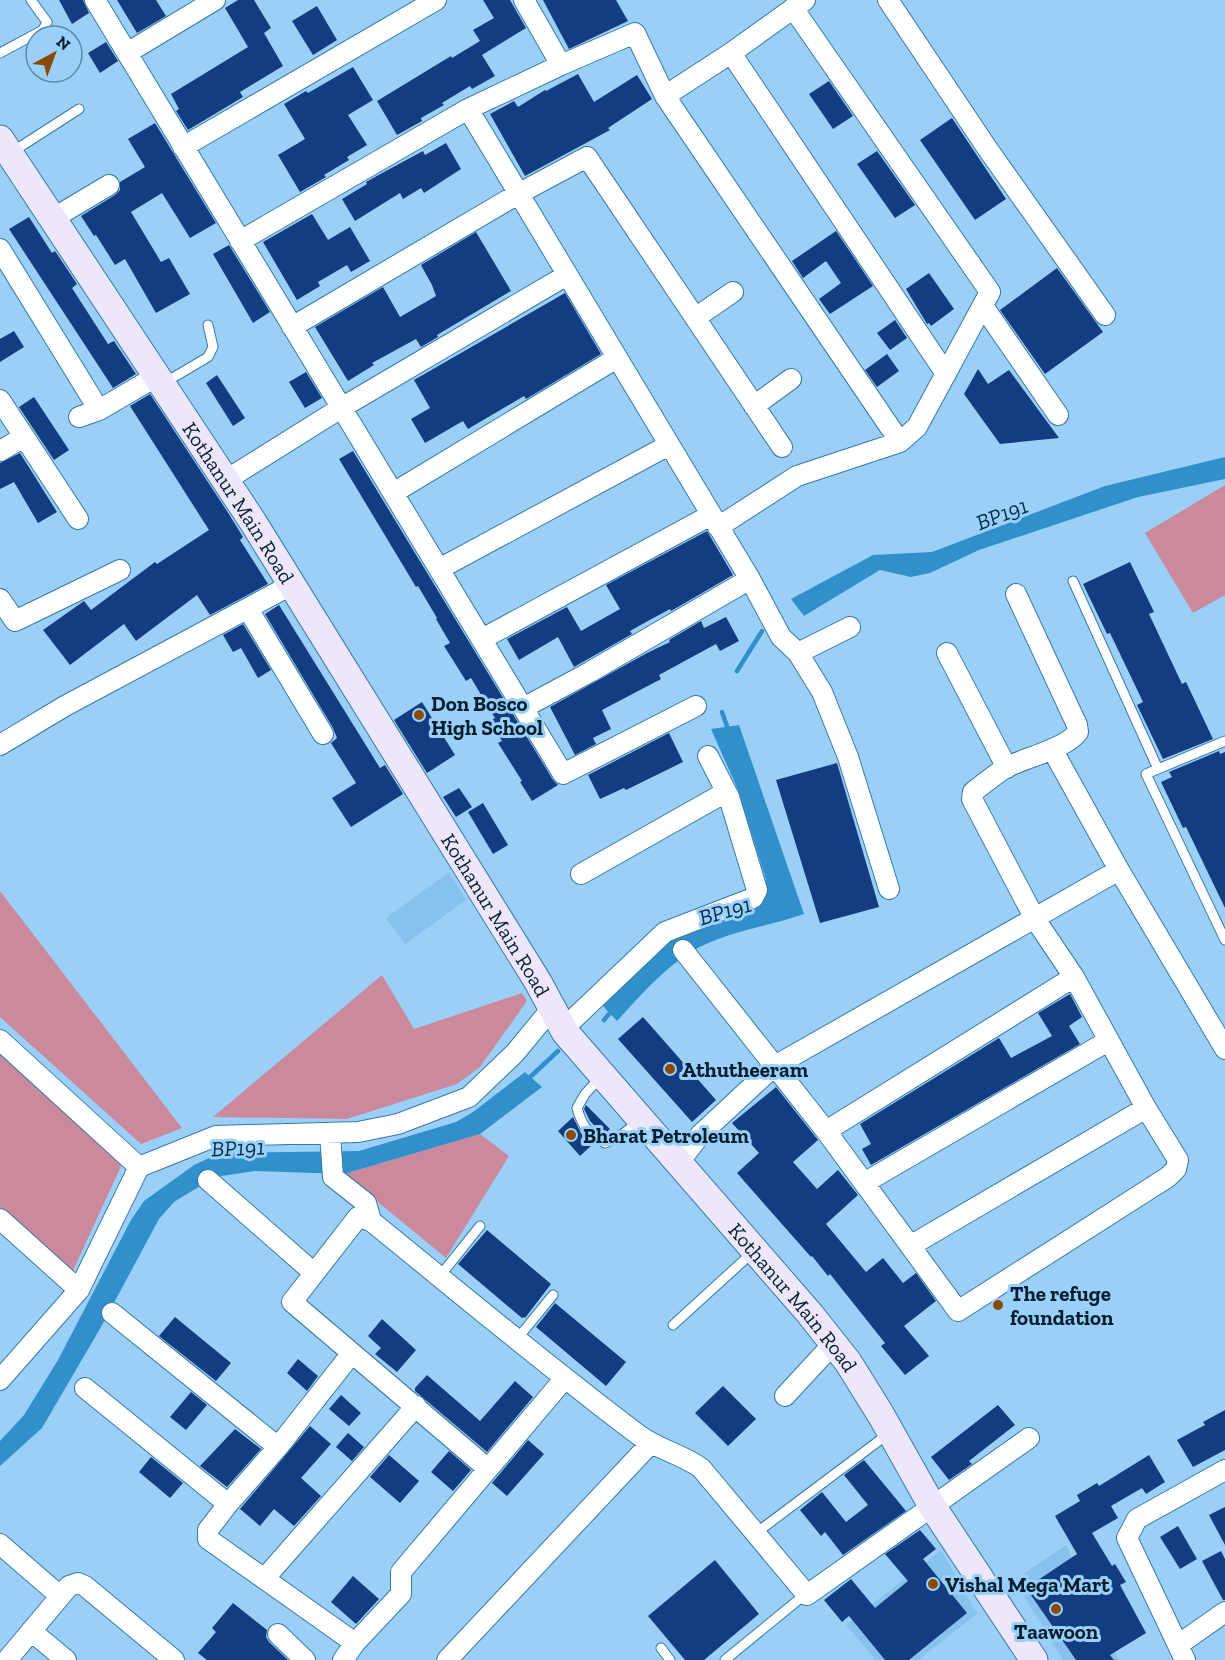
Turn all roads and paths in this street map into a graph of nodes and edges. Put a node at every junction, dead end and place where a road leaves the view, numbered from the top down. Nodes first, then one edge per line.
1 (31, 0) edge
2 (95, 0) edge
3 (215, 0) edge
4 (436, 0) edge
5 (524, 0) edge
6 (888, 0) edge
7 (799, 4) edge
8 (0, 53) edge
9 (127, 53) junction
10 (730, 53) junction
11 (561, 65) junction
12 (665, 96) junction
13 (79, 109) dead end
14 (468, 109) junction
15 (5, 146) edge
16 (183, 147) junction
17 (109, 184) dead end
18 (518, 194) junction
19 (52, 219) junction
20 (240, 241) junction
21 (0, 249) edge
22 (567, 275) junction
23 (733, 292) dead end
24 (983, 306) junction
25 (1105, 315) dead end
26 (695, 318) junction
27 (208, 325) dead end
28 (292, 327) junction
29 (617, 358) junction
30 (946, 374) junction
31 (791, 379) dead end
32 (159, 380) junction
33 (0, 399) edge
34 (754, 406) junction
35 (341, 408) junction
36 (99, 410) junction
37 (1058, 415) dead end
38 (79, 417) dead end
39 (24, 436) junction
40 (900, 442) junction
41 (669, 445) junction
42 (782, 447) dead end
43 (0, 451) edge
44 (226, 480) junction
45 (393, 493) junction
46 (78, 519) dead end
47 (715, 521) junction
48 (439, 569) junction
49 (120, 570) dead end
50 (750, 579) junction
51 (1073, 581) dead end
52 (293, 584) junction
53 (1016, 594) dead end
54 (0, 600) edge
55 (248, 609) junction
56 (850, 627) dead end
57 (482, 639) junction
58 (798, 653) junction
59 (947, 653) dead end
60 (696, 706) dead end
61 (523, 708) junction
62 (323, 734) dead end
63 (1225, 741) edge
64 (0, 745) edge
65 (1052, 749) junction
66 (708, 756) dead end
67 (1007, 768) junction
68 (1158, 769) junction
69 (726, 792) junction
70 (1119, 870) junction
71 (581, 874) dead end
72 (889, 889) dead end
73 (1035, 919) junction
74 (1225, 940) edge
75 (683, 950) dead end
76 (1074, 977) junction
77 (558, 1018) junction
78 (0, 1040) edge
79 (1108, 1041) junction
80 (1225, 1049) edge
81 (773, 1067) junction
82 (603, 1076) junction
83 (1146, 1108) junction
84 (642, 1120) junction
85 (826, 1131) junction
86 (331, 1136) junction
87 (679, 1162) junction
88 (139, 1167) junction
89 (208, 1180) dead end
90 (864, 1183) junction
91 (0, 1219) edge
92 (371, 1221) junction
93 (480, 1226) dead end
94 (910, 1246) junction
95 (755, 1250) junction
96 (314, 1273) junction
97 (440, 1276) junction
98 (79, 1290) junction
99 (553, 1295) dead end
100 (112, 1313) dead end
101 (673, 1325) dead end
102 (518, 1339) junction
103 (833, 1344) junction
104 (352, 1353) junction
105 (565, 1378) junction
106 (0, 1380) edge
107 (85, 1389) dead end
108 (785, 1396) dead end
109 (416, 1406) junction
110 (891, 1432) junction
111 (1029, 1438) dead end
112 (651, 1443) junction
113 (278, 1447) junction
114 (488, 1468) junction
115 (1225, 1470) edge
116 (228, 1504) junction
117 (932, 1506) junction
118 (756, 1533) junction
119 (0, 1544) edge
120 (264, 1579) junction
121 (807, 1595) junction
122 (60, 1596) junction
123 (1225, 1612) edge
124 (31, 1631) junction
125 (278, 1634) dead end
126 (355, 1643) junction
127 (661, 1648) dead end
128 (1181, 1652) edge
129 (7, 1660) edge
130 (66, 1660) edge
131 (174, 1660) edge
132 (305, 1660) edge
133 (343, 1660) edge
134 (447, 1660) edge
135 (670, 1660) edge
136 (725, 1660) edge
137 (1034, 1660) edge

1 - 8 lane
2 - 9 street
3 - 9 street
4 - 16 street
5 - 11 street
6 - 25 street
7 - 10 street
7 - 24 street
9 - 16 street
10 - 12 street
10 - 30 street
11 - 12 street
11 - 14 street
12 - 40 street
13 - 15 lane
14 - 18 street
14 - 20 street
15 - 19 main road, Kothanur Main Road
16 - 20 street
17 - 19 street
18 - 22 street
18 - 26 street
18 - 28 street
19 - 32 main road, Kothanur Main Road
20 - 28 street
21 - 36 street
22 - 29 street
22 - 35 street
23 - 26 street
24 - 30 street
24 - 37 street
26 - 34 street
27 - 32 lane
28 - 35 street
29 - 41 street
29 - 45 street
30 - 40 street
31 - 34 street
32 - 36 street
32 - 44 main road, Kothanur Main Road
33 - 39 street
34 - 42 street
35 - 44 street
35 - 45 street
36 - 38 street
39 - 43 street
39 - 46 street
40 - 47 street
41 - 47 street
41 - 48 street
44 - 52 main road, Kothanur Main Road
45 - 48 street
47 - 50 street
47 - 57 street
48 - 57 street
49 - 54 street
50 - 58 street
50 - 61 street
51 - 68 lane
52 - 55 street
52 - 77 main road, Kothanur Main Road
53 - 65 street
55 - 62 street
55 - 64 street
56 - 58 street
57 - 61 street
58 - 72 street
59 - 67 street
60 - 61 street
63 - 68 lane
65 - 67 street
65 - 70 street
66 - 69 street
67 - 73 street
68 - 74 lane
69 - 71 street
69 - 77 street
70 - 73 street
70 - 80 street
73 - 76 street
73 - 81 street
75 - 81 street
76 - 79 street
76 - 85 street
77 - 82 main road, Kothanur Main Road
77 - 86 street
78 - 88 street
79 - 83 street
79 - 90 street
81 - 85 street
81 - 87 street
82 - 84 main road, Kothanur Main Road
82 - 84 lane
83 - 94 street
83 - 94 street
84 - 87 main road, Kothanur Main Road
85 - 90 street
86 - 88 street
86 - 92 street
87 - 95 main road, Kothanur Main Road
88 - 98 street
89 - 96 street
90 - 94 street
91 - 98 street
92 - 96 street
92 - 97 street
93 - 97 lane
95 - 101 lane
95 - 103 main road, Kothanur Main Road
96 - 104 street
97 - 102 street
98 - 106 street
99 - 102 lane
100 - 113 street
102 - 105 street
103 - 108 street
103 - 110 main road, Kothanur Main Road
104 - 109 street
104 - 113 street
105 - 112 street
105 - 114 street
107 - 116 street
109 - 114 street
109 - 120 street
110 - 117 main road, Kothanur Main Road
110 - 118 lane
111 - 117 street
112 - 118 street
112 - 134 street
113 - 116 street
114 - 126 street
115 - 128 street
116 - 120 street
117 - 121 street
117 - 137 main road, Kothanur Main Road
118 - 121 street
119 - 122 street
120 - 126 street
121 - 136 lane
122 - 124 street
122 - 131 street
123 - 128 street
124 - 129 street
124 - 130 street
125 - 132 street
126 - 133 street
127 - 135 lane

